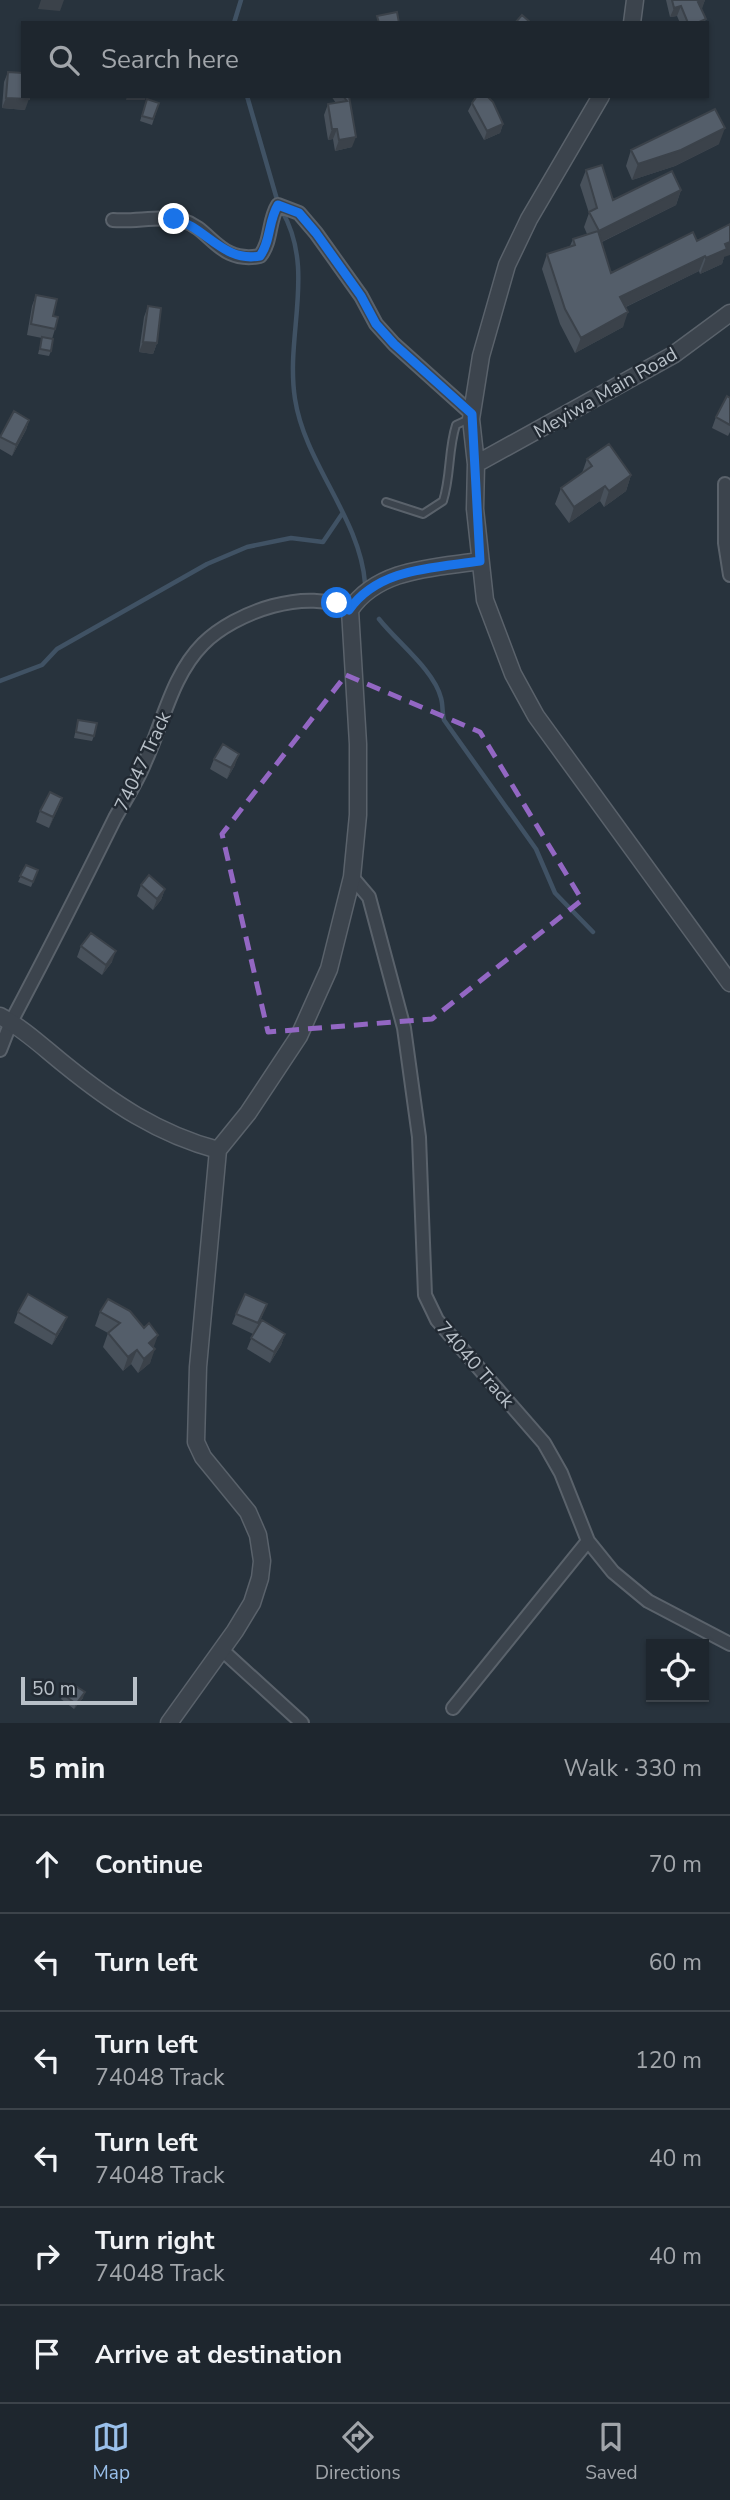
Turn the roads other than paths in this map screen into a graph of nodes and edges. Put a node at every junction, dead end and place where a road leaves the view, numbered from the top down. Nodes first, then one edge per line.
1 (636, 2) edge
2 (632, 21) edge
3 (600, 98) edge
4 (113, 220) dead end
5 (730, 313) edge
6 (471, 416) junction
7 (476, 464) junction
8 (725, 484) dead end
9 (386, 502) dead end
10 (480, 561) junction
11 (730, 575) edge
12 (353, 605) junction
13 (352, 877) junction
14 (730, 982) edge
15 (5, 1019) edge
16 (0, 1050) edge
17 (218, 1150) junction
18 (588, 1541) junction
19 (730, 1644) edge
20 (222, 1650) junction
21 (453, 1708) dead end
22 (169, 1723) edge
23 (302, 1723) edge

1 - 2 street
3 - 6 street
4 - 6 street
5 - 7 street, Meyiwa Main Road
6 - 7 street
6 - 9 lane
7 - 10 street
8 - 11 street
10 - 12 street
10 - 14 street
12 - 13 street
12 - 15 street, 74047 Track
13 - 17 street
13 - 18 street, 74040 Track
15 - 16 street, 74047 Track
15 - 17 street
17 - 20 street
18 - 19 street, 74040 Track
18 - 21 street
20 - 22 street
20 - 23 street

